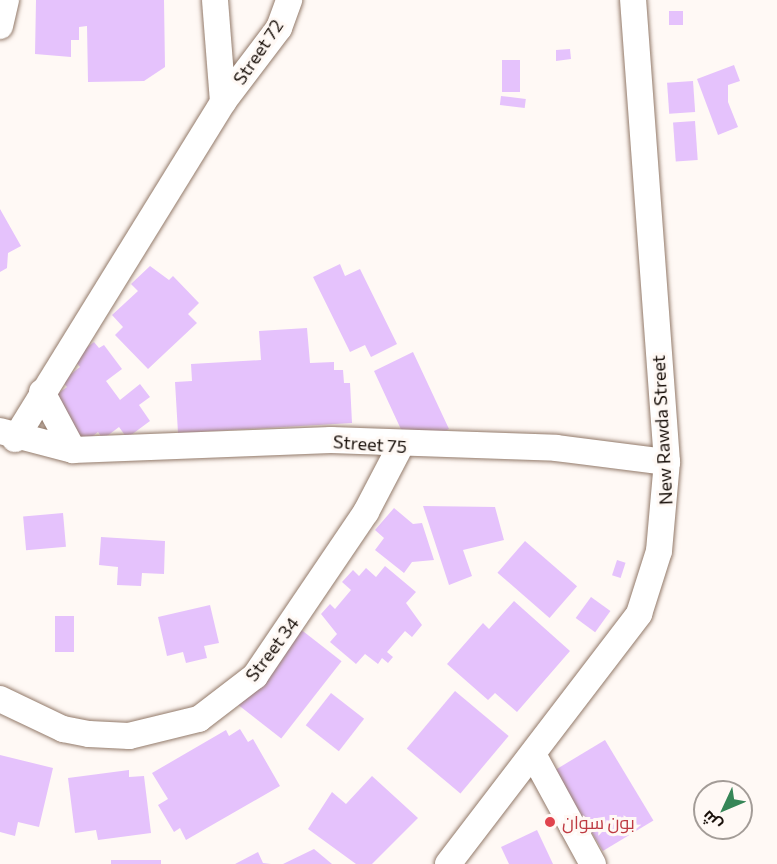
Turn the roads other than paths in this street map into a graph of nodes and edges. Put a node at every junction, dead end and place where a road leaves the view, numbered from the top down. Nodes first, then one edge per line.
1 (6, 0) edge
2 (215, 0) edge
3 (289, 0) edge
4 (633, 0) edge
5 (0, 26) edge
6 (223, 102) junction
7 (42, 392) junction
8 (8, 435) edge
9 (400, 447) junction
10 (73, 450) junction
11 (667, 462) junction
12 (0, 699) edge
13 (534, 756) junction
14 (448, 864) edge
15 (593, 864) edge

1 - 5 street
2 - 6 street
3 - 6 street, Street 72
4 - 11 street, New Rawda Street
6 - 7 street, Street 75
7 - 8 street, Street 75
7 - 10 street
8 - 10 street, Street 75
9 - 10 street, Street 75
9 - 11 street, Street 75
9 - 12 street, Street 34
11 - 13 street, New Rawda Street
13 - 14 street, New Rawda Street
13 - 15 street

